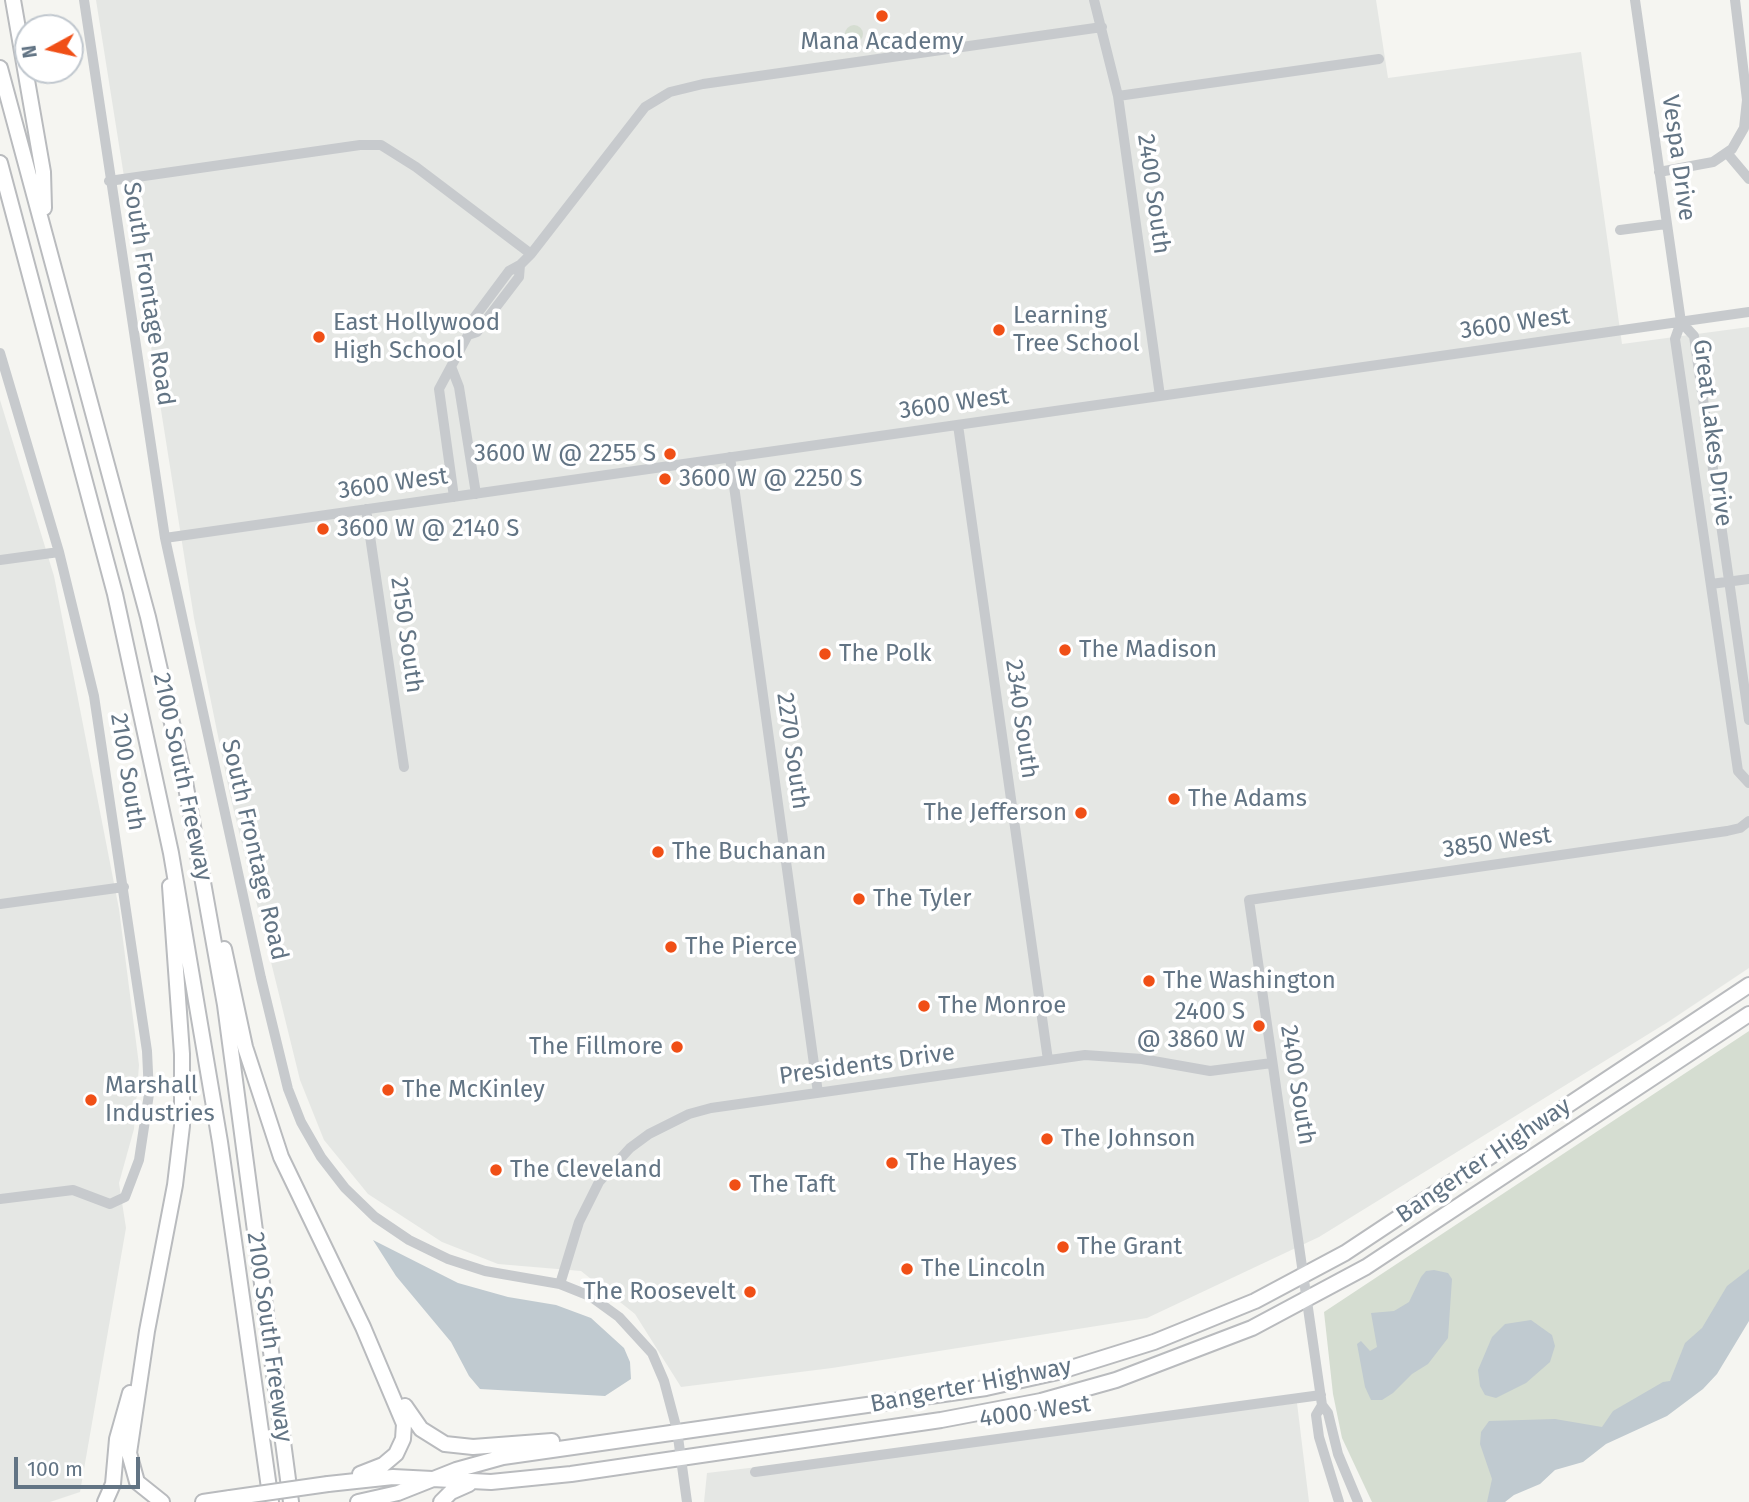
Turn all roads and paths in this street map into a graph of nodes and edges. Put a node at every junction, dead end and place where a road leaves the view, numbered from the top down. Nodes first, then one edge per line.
1 (13, 0) edge
2 (84, 0) edge
3 (1094, 0) edge
4 (1635, 0) edge
5 (1735, 0) edge
6 (1102, 27) junction
7 (1379, 59) dead end
8 (0, 68) edge
9 (1118, 96) junction
10 (1727, 153) junction
11 (0, 163) edge
12 (1659, 172) junction
13 (1749, 179) edge
14 (109, 181) junction
15 (0, 186) edge
16 (1667, 223) junction
17 (44, 230) junction
18 (1620, 230) dead end
19 (531, 254) junction
20 (1749, 312) edge
21 (1681, 322) junction
22 (0, 353) edge
23 (452, 369) junction
24 (57, 373) junction
25 (1160, 396) junction
26 (958, 425) junction
27 (730, 457) junction
28 (476, 494) junction
29 (454, 497) junction
30 (366, 509) junction
31 (165, 538) junction
32 (58, 552) junction
33 (0, 560) edge
34 (1749, 579) edge
35 (1729, 581) junction
36 (1711, 584) junction
37 (1749, 720) edge
38 (404, 767) dead end
39 (1749, 783) edge
40 (1749, 821) edge
41 (171, 853) junction
42 (124, 887) junction
43 (206, 888) junction
44 (1249, 900) joint
45 (0, 904) edge
46 (1749, 985) edge
47 (1749, 1014) edge
48 (1048, 1060) junction
49 (1272, 1063) junction
50 (818, 1093) junction
51 (0, 1199) edge
52 (1304, 1276) junction
53 (560, 1284) junction
54 (1307, 1300) junction
55 (363, 1327) junction
56 (147, 1331) junction
57 (1322, 1400) junction
58 (677, 1430) junction
59 (641, 1436) junction
60 (681, 1458) junction
61 (755, 1472) dead end
62 (431, 1479) junction
63 (476, 1482) junction
64 (328, 1484) junction
65 (105, 1502) edge
66 (162, 1502) edge
67 (203, 1502) edge
68 (271, 1502) edge
69 (291, 1502) edge
70 (367, 1502) edge
71 (441, 1502) edge
72 (687, 1502) edge
73 (1339, 1502) edge
74 (1357, 1502) edge

1 - 17 highway
2 - 14 street, South Frontage Road
3 - 6 street, 2400 South
4 - 12 street, Vespa Drive
5 - 10 street
6 - 9 street, 2400 South
6 - 19 street
7 - 9 street
8 - 17 highway, 2100 South Freeway
9 - 25 street, 2400 South
10 - 12 street
10 - 13 street
11 - 24 highway, 2100 South Freeway
12 - 16 street, Vespa Drive
14 - 19 street
14 - 31 street, South Frontage Road
15 - 24 highway
16 - 18 street
16 - 21 street, Vespa Drive
17 - 43 highway, 2100 South Freeway
19 - 23 street
20 - 21 street, 3600 West
21 - 25 street, 3600 West
21 - 35 street, Great Lakes Drive
21 - 36 street, Great Lakes Drive
22 - 32 street, 2100 South
23 - 28 street
23 - 29 street
24 - 41 highway, 2100 South Freeway
25 - 26 street, 3600 West
26 - 27 street, 3600 West
26 - 48 street, 2340 South
27 - 28 street, 3600 West
27 - 50 street, 2270 South
28 - 29 street, 3600 West
29 - 30 street, 3600 West
30 - 31 street, 3600 West
30 - 38 street, 2150 South
31 - 53 street, South Frontage Road
32 - 33 street
32 - 42 street, 2100 South
34 - 35 street
35 - 36 street
35 - 37 street, Great Lakes Drive
36 - 39 street, Great Lakes Drive
40 - 44 street, 3850 West
41 - 56 highway
41 - 68 highway, 2100 South Freeway
42 - 45 street
42 - 51 street, 2100 South
43 - 55 highway
43 - 69 highway, 2100 South Freeway
44 - 49 street, 2400 South
46 - 52 highway, Bangerter Highway
47 - 54 highway, Bangerter Highway
48 - 49 street, Presidents Drive
48 - 50 street, Presidents Drive
49 - 52 street, 2400 South
50 - 53 street, Presidents Drive
52 - 54 street, 2400 South
52 - 58 highway, Bangerter Highway
53 - 58 street, South Frontage Road
54 - 57 street, 2400 South
54 - 60 highway, Bangerter Highway
55 - 59 highway
55 - 64 highway
56 - 65 highway
56 - 66 highway
57 - 61 street, 4000 West
57 - 73 street
57 - 74 street
58 - 59 highway, Bangerter Highway
58 - 60 street, South Frontage Road
59 - 62 highway, Bangerter Highway
60 - 63 highway, Bangerter Highway
60 - 72 street, South Frontage Road
62 - 63 highway, Bangerter Highway
62 - 64 highway, Bangerter Highway
62 - 70 highway, Bangerter Highway
63 - 71 highway
64 - 67 highway, Bangerter Highway, bridge

